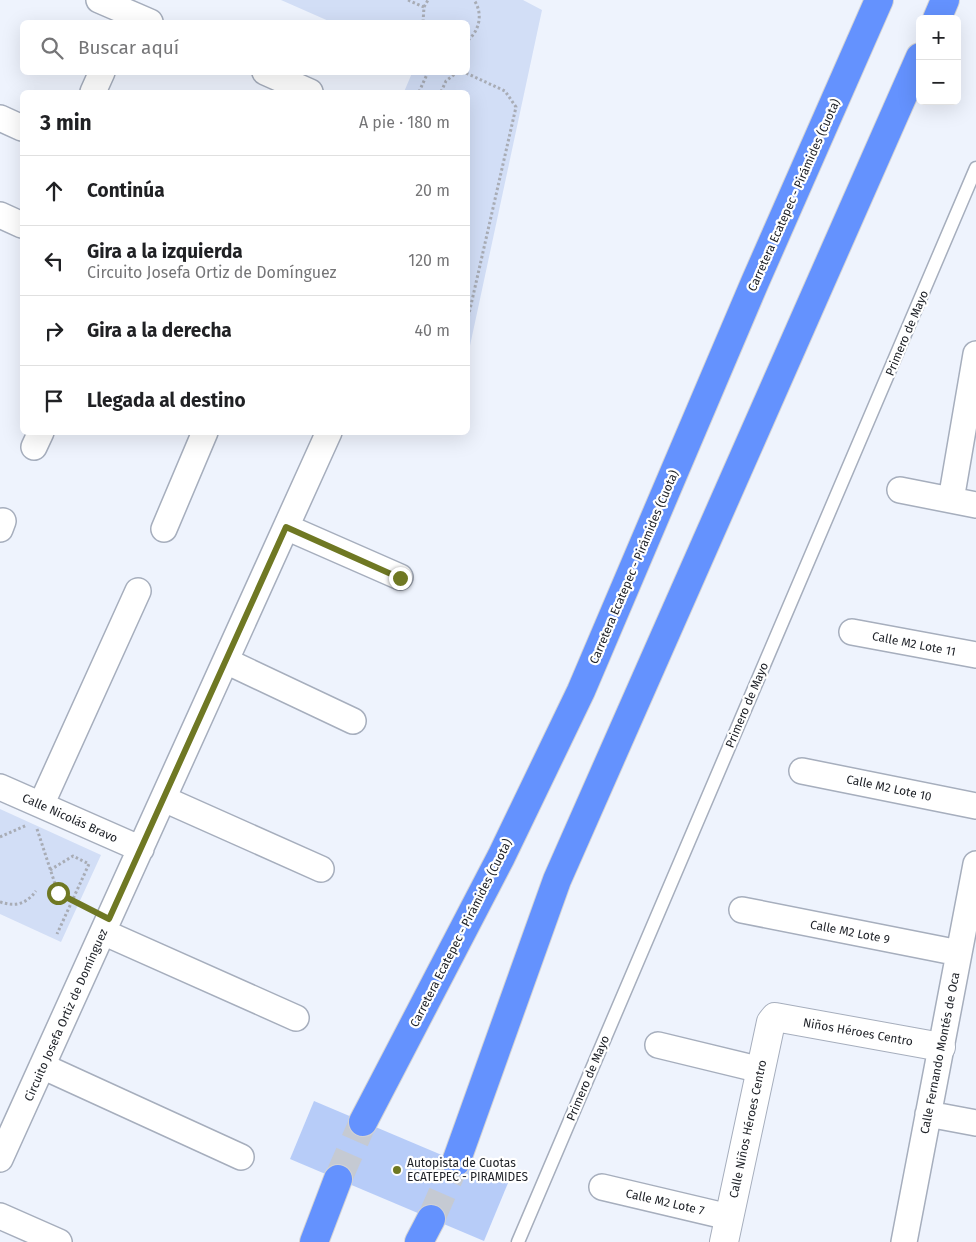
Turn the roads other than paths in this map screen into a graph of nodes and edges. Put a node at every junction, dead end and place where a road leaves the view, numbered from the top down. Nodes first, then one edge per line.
1 (99, 0) edge
2 (879, 0) edge
3 (945, 0) edge
4 (135, 15) edge
5 (938, 15) edge
6 (919, 60) edge
7 (101, 75) edge
8 (271, 75) edge
9 (94, 90) edge
10 (305, 90) edge
11 (0, 118) edge
12 (20, 127) edge
13 (976, 168) edge
14 (0, 215) edge
15 (20, 224) edge
16 (976, 354) edge
17 (204, 435) edge
18 (328, 435) edge
19 (900, 490) dead end
20 (951, 500) junction
21 (976, 505) edge
22 (286, 527) junction
23 (164, 529) dead end
24 (400, 578) dead end
25 (138, 592) dead end
26 (852, 632) dead end
27 (976, 655) edge
28 (226, 661) junction
29 (353, 721) dead end
30 (802, 771) dead end
31 (0, 787) edge
32 (164, 798) junction
33 (41, 805) junction
34 (976, 806) edge
35 (141, 850) junction
36 (976, 864) edge
37 (321, 869) dead end
38 (742, 910) dead end
39 (106, 925) junction
40 (964, 962) edge
41 (774, 1017) joint
42 (296, 1018) dead end
43 (658, 1045) dead end
44 (941, 1047) junction
45 (42, 1066) junction
46 (761, 1070) junction
47 (928, 1114) junction
48 (363, 1122) tunnel mouth
49 (976, 1123) edge
50 (240, 1158) dead end
51 (0, 1159) edge
52 (456, 1162) tunnel mouth
53 (338, 1179) tunnel mouth
54 (602, 1187) dead end
55 (0, 1216) edge
56 (726, 1230) edge
57 (59, 1242) edge
58 (314, 1242) edge
59 (518, 1242) edge
60 (904, 1242) edge

1 - 4 street
2 - 48 highway, Carretera Ecatepec - Pirámides (Cuota)
3 - 5 highway
6 - 52 highway
7 - 9 street
8 - 10 street
11 - 12 street
13 - 59 lane, Primero de Mayo
14 - 15 street
16 - 20 street
17 - 23 street
18 - 22 street, Circuito Josefa Ortiz de Domínguez
19 - 20 street
20 - 21 street
22 - 24 street
22 - 28 street, Circuito Josefa Ortiz de Domínguez
25 - 33 street
26 - 27 street, Calle M2 Lote 11
28 - 29 street
28 - 32 street, Circuito Josefa Ortiz de Domínguez
30 - 34 street, Calle M2 Lote 10
31 - 33 street, Calle Nicolás Bravo
32 - 35 street, Circuito Josefa Ortiz de Domínguez
32 - 37 street
33 - 35 street, Calle Nicolás Bravo
35 - 39 street, Circuito Josefa Ortiz de Domínguez
36 - 40 street, Calle Fernando Montés de Oca
38 - 40 street, Calle M2 Lote 9
39 - 42 street
39 - 45 street, Circuito Josefa Ortiz de Domínguez
40 - 44 street, Calle Fernando Montés de Oca
41 - 44 main road, Niños Héroes Centro
41 - 46 main road, Calle Niños Héroes Centro
43 - 46 street
44 - 47 street, Calle Fernando Montés de Oca
45 - 50 street
45 - 51 street, Circuito Josefa Ortiz de Domínguez
46 - 56 main road, Calle Niños Héroes Centro
47 - 49 street
47 - 60 street, Calle Fernando Montés de Oca
53 - 58 highway
54 - 56 street, Calle M2 Lote 7
55 - 57 street

